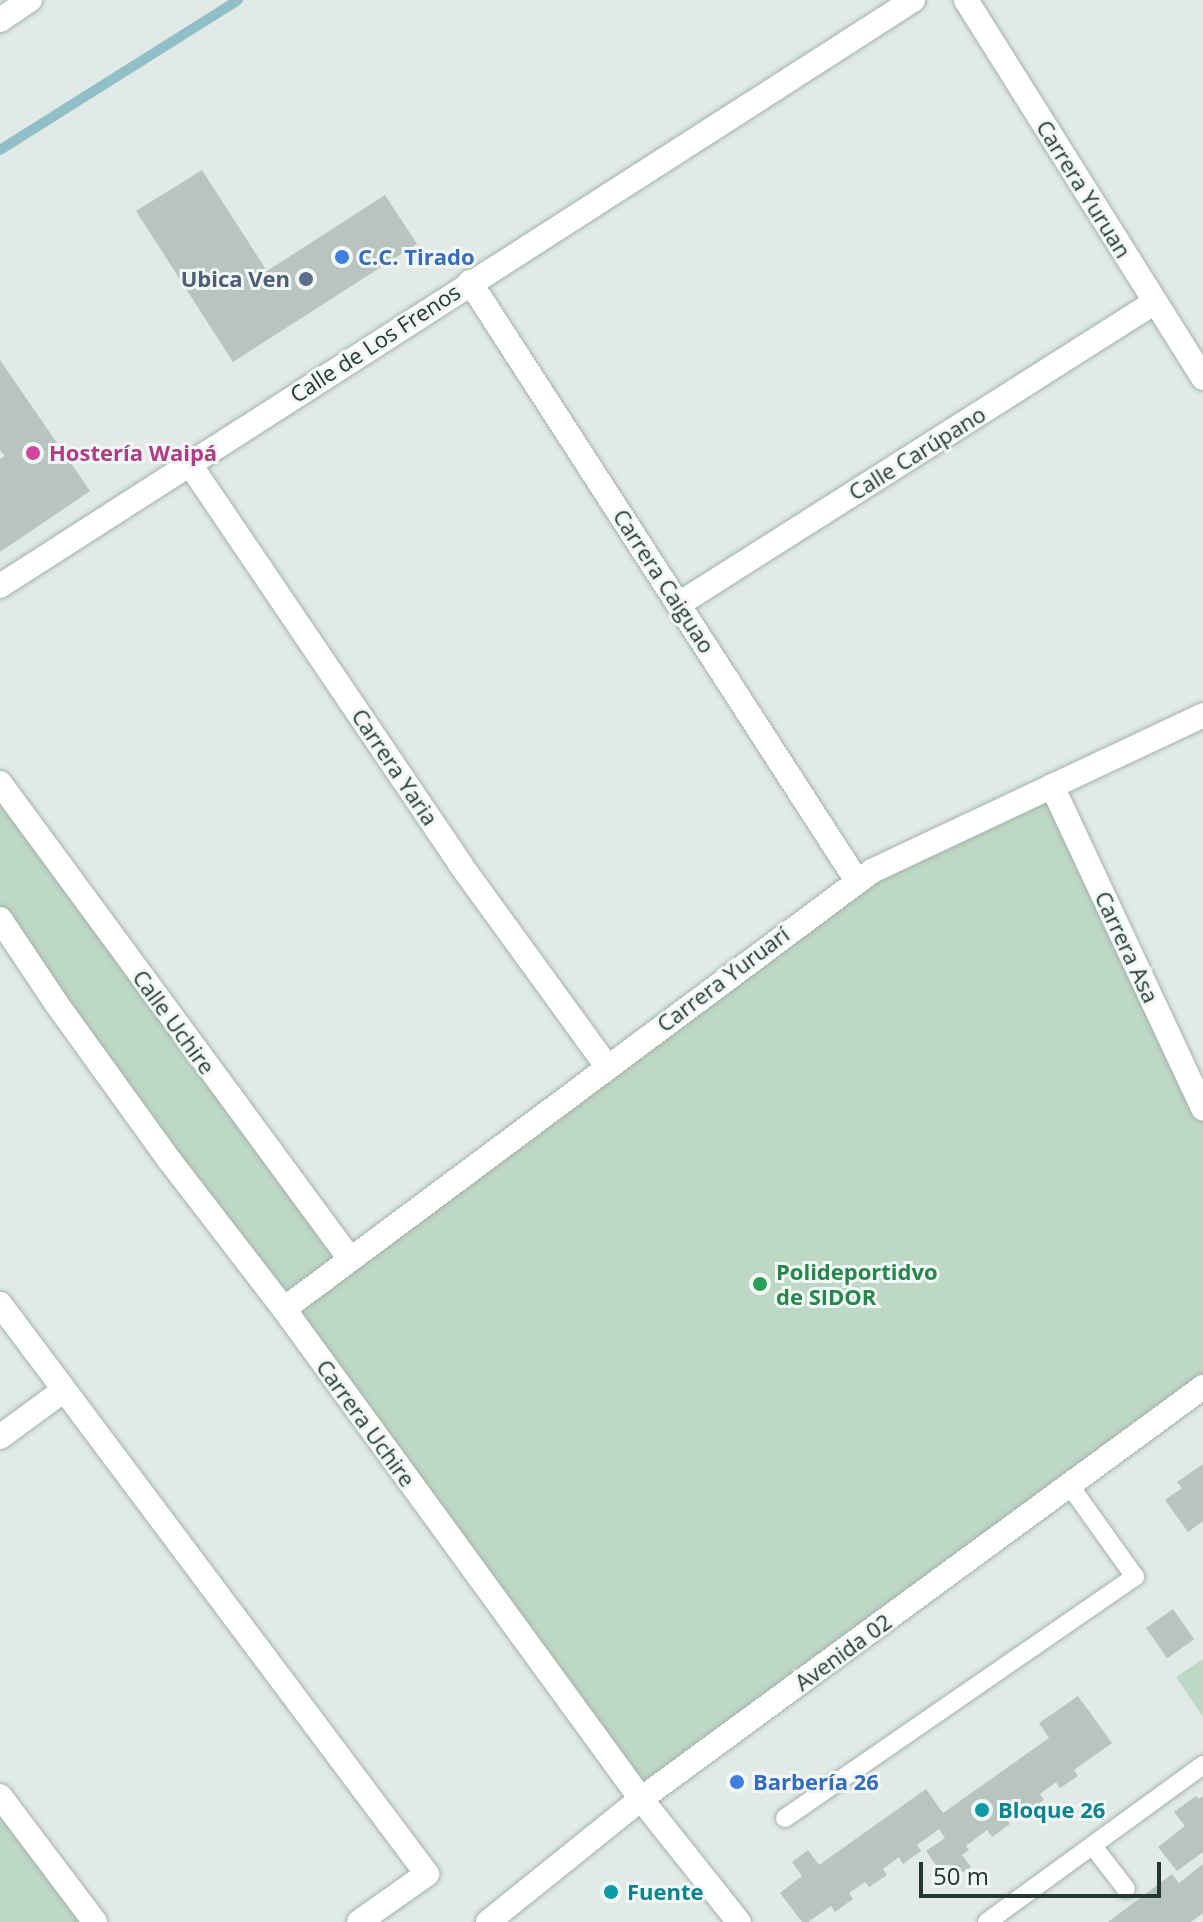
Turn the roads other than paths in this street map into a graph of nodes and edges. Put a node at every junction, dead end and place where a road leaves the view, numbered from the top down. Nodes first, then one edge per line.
1 (30, 0) edge
2 (913, 0) edge
3 (966, 0) edge
4 (0, 20) edge
5 (470, 282) junction
6 (1155, 302) junction
7 (1203, 378) edge
8 (189, 463) junction
9 (0, 586) edge
10 (679, 604) junction
11 (1203, 715) edge
12 (0, 783) edge
13 (1052, 786) junction
14 (857, 881) junction
15 (0, 919) edge
16 (607, 1066) junction
17 (1203, 1108) edge
18 (350, 1259) junction
19 (0, 1304) edge
20 (284, 1309) junction
21 (1203, 1387) edge
22 (64, 1390) junction
23 (0, 1437) edge
24 (1070, 1486) junction
25 (1203, 1765) edge
26 (0, 1796) edge
27 (641, 1799) junction
28 (785, 1818) dead end
29 (1093, 1846) junction
30 (1126, 1889) dead end
31 (95, 1922) edge
32 (359, 1922) edge
33 (488, 1922) edge
34 (739, 1922) edge
35 (987, 1922) edge

1 - 4 street
2 - 5 street, Calle de Los Frenos
3 - 6 street, Carrera Yuruan
5 - 8 street, Calle de Los Frenos
5 - 10 street, Carrera Caiguao
6 - 7 street, Carrera Yuruan
6 - 10 street, Calle Carúpano
8 - 9 street, Calle de Los Frenos
8 - 16 street, Carrera Yaria
10 - 14 street, Carrera Caiguao
11 - 13 street, Carrera Yuruarí
12 - 18 street, Calle Uchire
13 - 14 street, Carrera Yuruarí
13 - 17 street, Carrera Asa
14 - 16 street, Carrera Yuruarí
15 - 20 street, Carrera Uchire
16 - 18 street, Carrera Yuruarí
18 - 20 street, Carrera Yuruarí
19 - 22 street
20 - 27 street, Carrera Uchire
21 - 24 street, Avenida 02
22 - 23 street
22 - 32 street
24 - 27 street, Avenida 02
24 - 28 lane
25 - 29 lane
26 - 31 street
27 - 33 street, Avenida 02
27 - 34 street, Carrera Uchire
29 - 30 lane
29 - 35 lane

